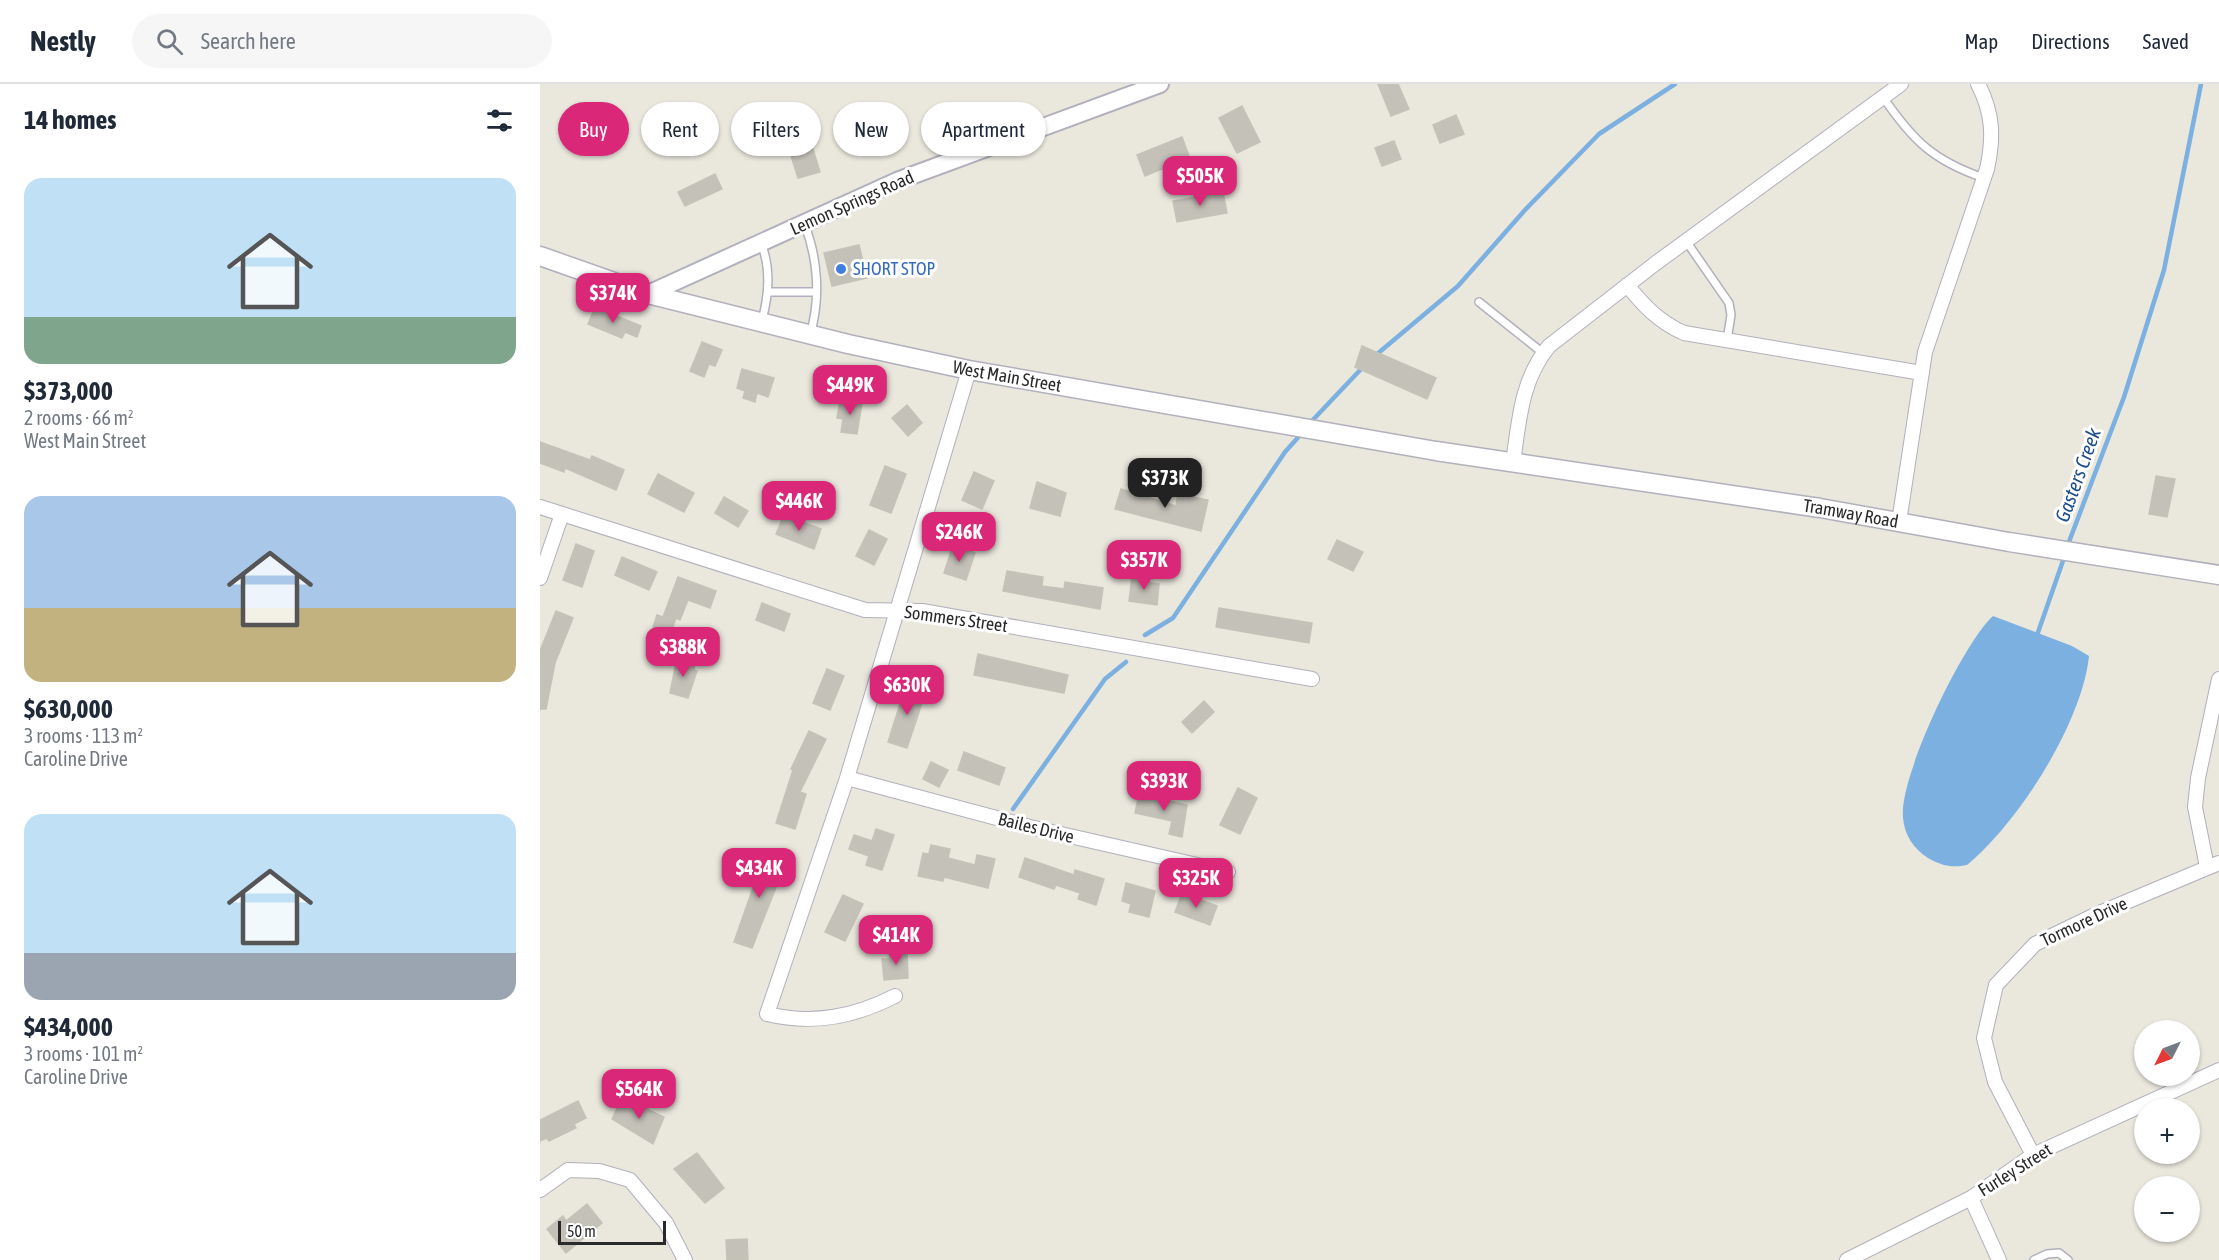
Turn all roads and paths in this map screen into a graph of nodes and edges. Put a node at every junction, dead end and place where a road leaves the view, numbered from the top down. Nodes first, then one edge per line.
1 (1160, 84) edge
2 (1901, 84) edge
3 (1978, 84) edge
4 (1883, 97) junction
5 (1984, 178) junction
6 (804, 223) junction
7 (1686, 241) junction
8 (761, 243) junction
9 (540, 256) edge
10 (1627, 285) junction
11 (768, 292) junction
12 (816, 292) junction
13 (648, 294) junction
14 (1479, 302) dead end
15 (761, 322) junction
16 (810, 335) junction
17 (1727, 340) junction
18 (1543, 353) junction
19 (969, 370) junction
20 (1922, 373) junction
21 (1482, 458) joint
22 (1513, 463) junction
23 (540, 507) edge
24 (562, 514) junction
25 (1899, 522) junction
26 (2219, 575) edge
27 (540, 578) edge
28 (897, 610) junction
29 (1312, 679) dead end
30 (2219, 679) edge
31 (847, 778) junction
32 (2213, 865) edge
33 (1228, 872) dead end
34 (896, 996) dead end
35 (2219, 1070) edge
36 (2033, 1155) junction
37 (540, 1190) edge
38 (1971, 1198) junction
39 (685, 1260) edge
40 (1847, 1260) edge
41 (1999, 1260) edge
42 (2034, 1260) edge
43 (2068, 1260) edge

1 - 6 street, Lemon Springs Road
2 - 4 street
3 - 5 street
4 - 5 lane
4 - 7 street
5 - 20 street
6 - 8 street, Lemon Springs Road
6 - 12 lane
7 - 10 street
7 - 17 lane
8 - 11 lane
8 - 13 street, Lemon Springs Road
9 - 13 main road, West Main Street
10 - 17 street
10 - 18 street
11 - 12 lane
11 - 15 lane
12 - 16 lane
13 - 15 main road, West Main Street
14 - 18 lane
15 - 16 main road, West Main Street
16 - 19 main road, West Main Street
17 - 20 street
18 - 22 street
19 - 21 main road, West Main Street
19 - 28 street
20 - 25 street
21 - 22 main road, Tramway Road
22 - 25 main road, Tramway Road
23 - 24 street, Sommers Street
24 - 27 street
24 - 28 street, Sommers Street
25 - 26 main road, Tramway Road
28 - 29 street, Sommers Street
28 - 31 street
30 - 32 street
31 - 33 street, Bailes Drive
31 - 34 street
32 - 36 street, Tormore Drive
35 - 36 street, Furley Street
36 - 38 street, Furley Street
37 - 39 street
38 - 40 street, Furley Street
38 - 41 street
42 - 43 lane

